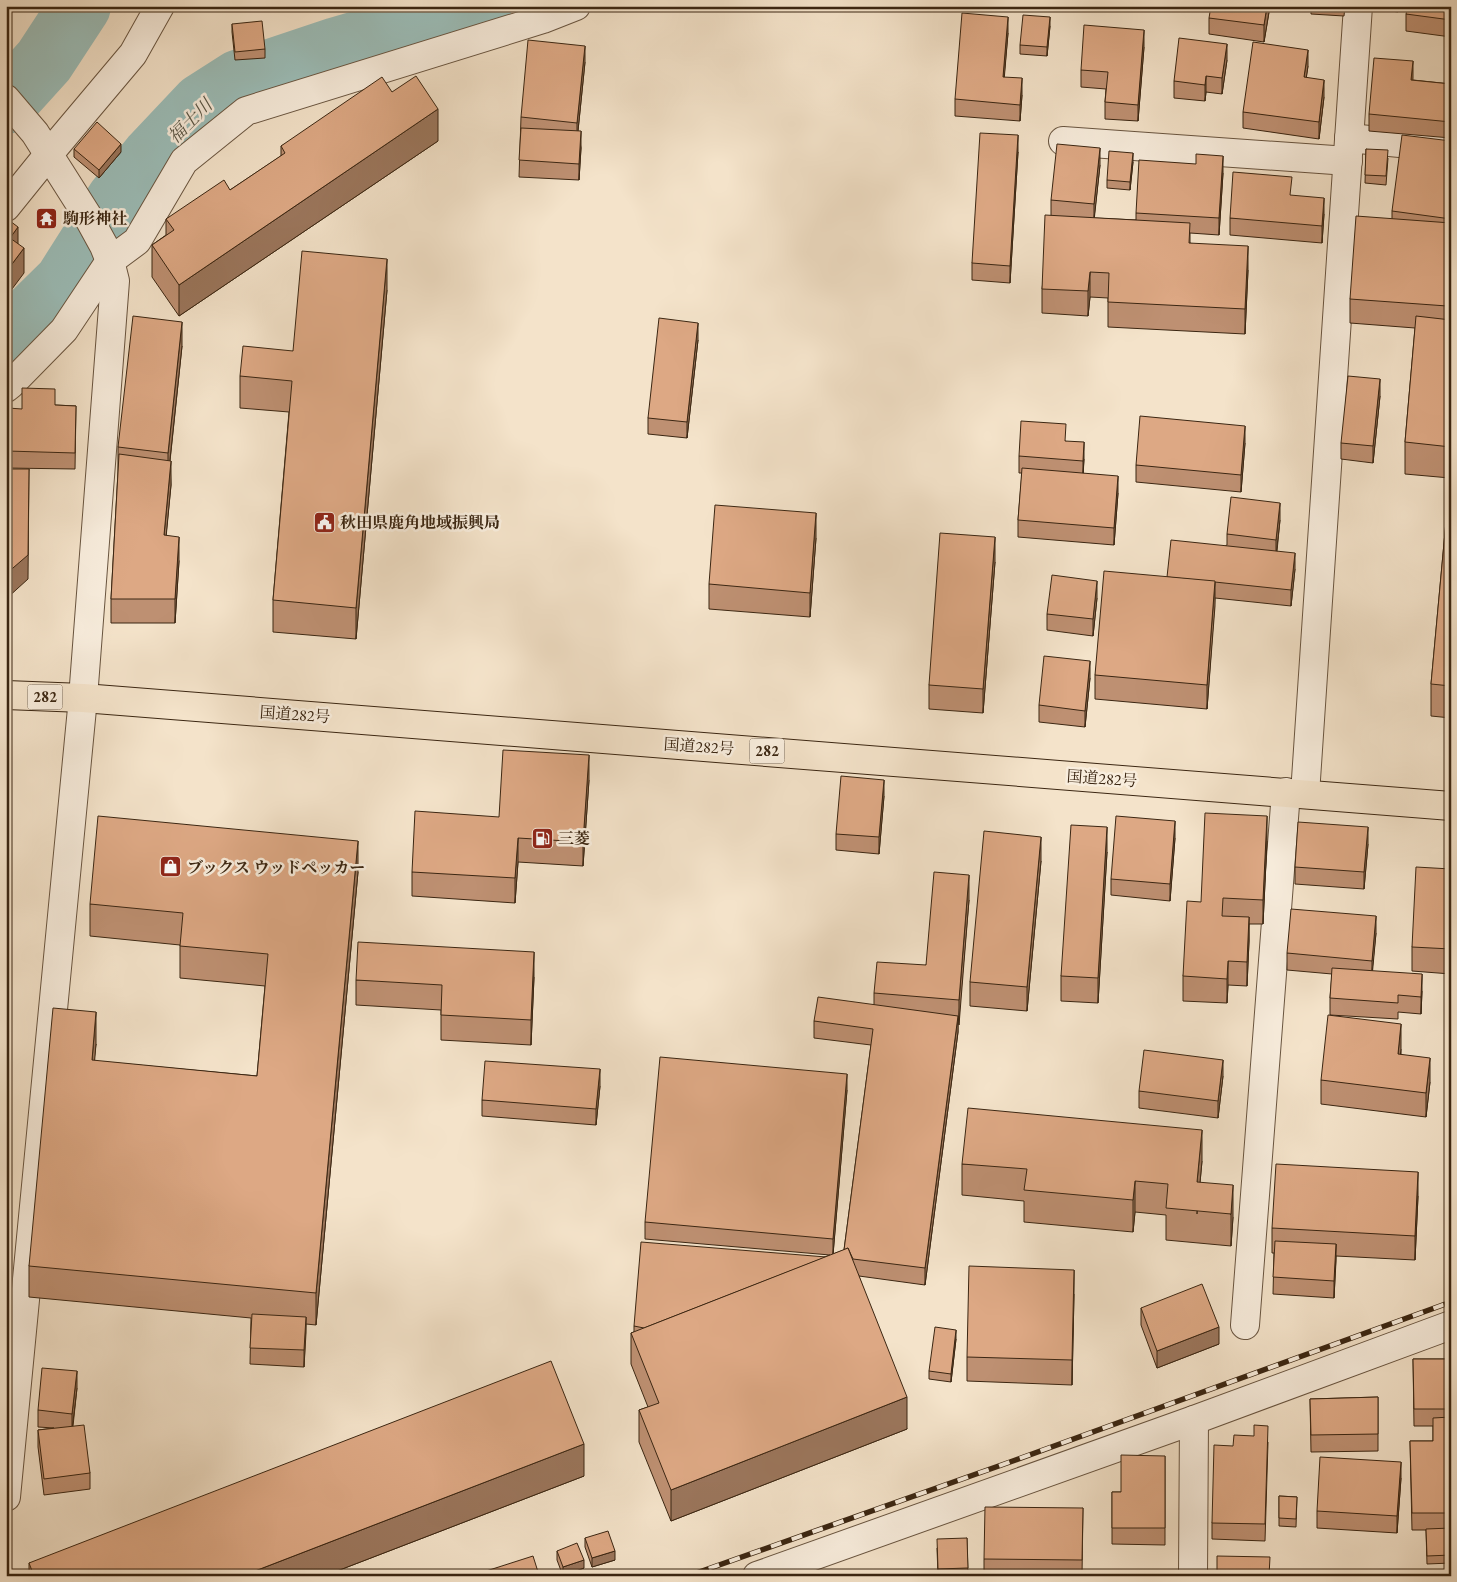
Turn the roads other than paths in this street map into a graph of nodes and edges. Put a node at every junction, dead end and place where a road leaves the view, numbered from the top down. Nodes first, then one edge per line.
1 (160, 6) edge
2 (576, 6) edge
3 (1358, 6) edge
4 (6, 98) edge
5 (1063, 140) dead end
6 (41, 144) junction
7 (1451, 148) edge
8 (1349, 150) junction
9 (6, 207) edge
10 (107, 254) junction
11 (6, 388) edge
12 (6, 696) edge
13 (83, 698) junction
14 (1295, 793) junction
15 (1451, 806) edge
16 (1451, 1325) edge
17 (1245, 1326) dead end
18 (1194, 1420) junction
19 (6, 1497) edge
20 (756, 1576) edge
21 (1193, 1576) edge

1 - 6 street
2 - 10 street
3 - 8 street
4 - 6 street
5 - 8 street
6 - 9 street
6 - 10 street
7 - 8 street
8 - 14 street
10 - 11 street
10 - 13 street
12 - 13 highway, 国道282号 / 282
13 - 14 highway, 国道282号 / 282
13 - 19 street
14 - 15 highway, 国道282号 / 282
14 - 17 street
16 - 18 street
18 - 20 street
18 - 21 street

